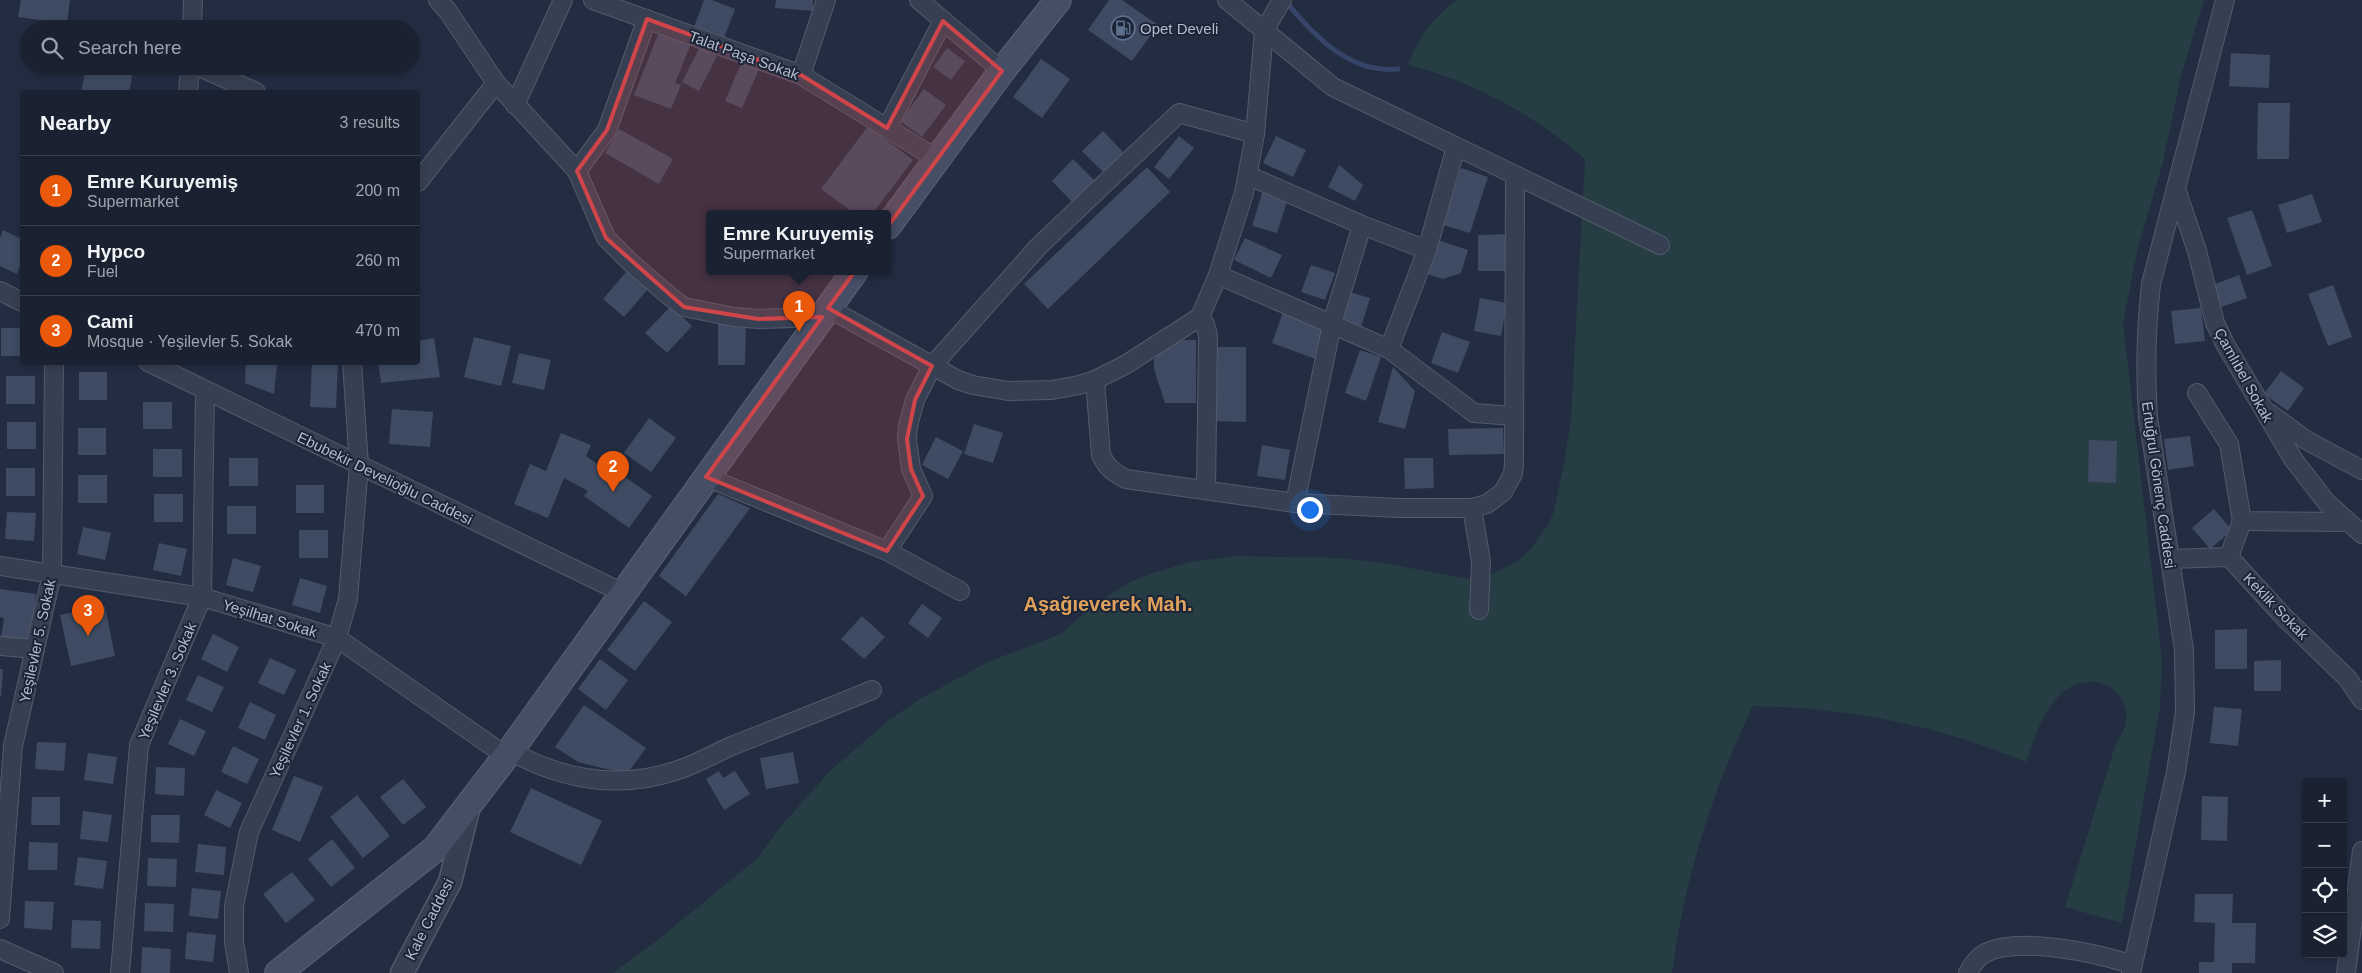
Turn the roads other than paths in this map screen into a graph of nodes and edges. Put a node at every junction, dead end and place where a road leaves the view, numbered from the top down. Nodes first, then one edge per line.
1 (194, 0) edge
2 (438, 0) edge
3 (563, 0) edge
4 (593, 0) edge
5 (826, 0) edge
6 (919, 0) edge
7 (1058, 0) edge
8 (1227, 0) edge
9 (1282, 0) edge
10 (2225, 0) edge
11 (647, 19) junction
12 (193, 20) edge
13 (943, 20) junction
14 (1264, 31) junction
15 (1002, 71) junction
16 (189, 75) edge
17 (217, 75) edge
18 (801, 75) junction
19 (496, 83) junction
20 (188, 90) edge
21 (251, 90) edge
22 (515, 104) junction
23 (887, 128) junction
24 (1255, 134) junction
25 (1456, 147) junction
26 (937, 159) junction
27 (577, 171) junction
28 (1515, 175) junction
29 (1249, 176) junction
30 (420, 179) edge
31 (2176, 188) junction
32 (891, 222) edge
33 (1362, 224) junction
34 (1660, 245) dead end
35 (1427, 250) junction
36 (852, 275) edge
37 (1218, 275) junction
38 (0, 291) edge
39 (20, 301) edge
40 (825, 312) junction
41 (1200, 317) junction
42 (1332, 324) junction
43 (1389, 349) junction
44 (54, 365) edge
45 (154, 365) edge
46 (352, 365) edge
47 (932, 366) junction
48 (1095, 380) junction
49 (205, 390) junction
50 (2197, 392) dead end
51 (2266, 411) junction
52 (1514, 416) junction
53 (359, 465) junction
54 (2362, 470) edge
55 (706, 477) junction
56 (1206, 490) junction
57 (1295, 503) junction
58 (1472, 508) junction
59 (2242, 521) junction
60 (2347, 522) junction
61 (2362, 534) edge
62 (887, 552) junction
63 (2229, 557) junction
64 (2170, 559) junction
65 (0, 566) edge
66 (52, 574) junction
67 (960, 591) dead end
68 (623, 593) junction
69 (202, 597) junction
70 (1479, 610) dead end
71 (337, 638) junction
72 (0, 646) edge
73 (35, 649) junction
74 (872, 690) dead end
75 (2362, 700) edge
76 (508, 754) junction
77 (469, 805) junction
78 (2362, 851) edge
79 (0, 919) edge
80 (0, 949) edge
81 (2132, 969) edge
82 (54, 973) edge
83 (120, 973) edge
84 (239, 973) edge
85 (278, 973) edge
86 (402, 973) edge
87 (1968, 973) edge
88 (2346, 973) edge

1 - 12 street
2 - 19 street
3 - 22 street
4 - 11 street, Talat Paşa Sokak
5 - 18 street
6 - 13 street
7 - 15 main road
8 - 14 street
9 - 14 street
10 - 31 street, Ertuğrul Gönenç Caddesi
11 - 18 street, Talat Paşa Sokak
11 - 27 street
13 - 15 street
13 - 23 street
14 - 24 street
14 - 25 street
15 - 26 main road
16 - 20 street
17 - 21 street
18 - 23 street, Talat Paşa Sokak
19 - 22 street
19 - 30 street
22 - 27 street
23 - 26 street, Talat Paşa Sokak
24 - 29 street
24 - 47 street
25 - 28 street
25 - 35 street
26 - 32 main road
27 - 40 street
28 - 34 street
28 - 52 street
29 - 33 street
29 - 37 street
31 - 51 street, Çamlıbel Sokak
31 - 64 street, Ertuğrul Gönenç Caddesi
33 - 35 street
33 - 42 street
35 - 43 street
36 - 40 main road
37 - 41 street
37 - 42 street
38 - 39 street
40 - 47 street
40 - 55 main road
41 - 48 street
41 - 56 street
42 - 43 street
42 - 57 street
43 - 52 street
44 - 66 street, Yeşilevler 5. Sokak
45 - 49 street, Ebubekir Develioğlu Caddesi
46 - 53 street, Yeşilevler 1. Sokak
47 - 48 street
47 - 62 street
48 - 56 street
49 - 53 street, Ebubekir Develioğlu Caddesi
49 - 69 street, Yeşilevler 3. Sokak
50 - 59 street
51 - 54 street
51 - 60 street, Çamlıbel Sokak
52 - 58 street
53 - 68 street, Ebubekir Develioğlu Caddesi
53 - 71 street, Yeşilevler 1. Sokak
55 - 62 street
55 - 68 main road
56 - 57 street
57 - 58 street
58 - 70 street
59 - 60 street
59 - 63 street
60 - 61 street, Çamlıbel Sokak
62 - 67 street
63 - 64 street
63 - 75 street, Keklik Sokak
64 - 81 street, Ertuğrul Gönenç Caddesi
65 - 66 street, Yeşilhat Sokak
66 - 69 street, Yeşilhat Sokak
66 - 73 street, Yeşilevler 5. Sokak
68 - 76 main road
69 - 71 street, Yeşilhat Sokak
69 - 83 street, Yeşilevler 3. Sokak
71 - 76 street, Yeşilhat Sokak
71 - 84 street, Yeşilevler 1. Sokak
72 - 73 street
73 - 79 street, Yeşilevler 5. Sokak
74 - 76 street, Yeşilhat Sokak
76 - 77 main road
77 - 85 main road
77 - 86 street, Kale Caddesi
78 - 88 street
80 - 82 street
81 - 87 street

